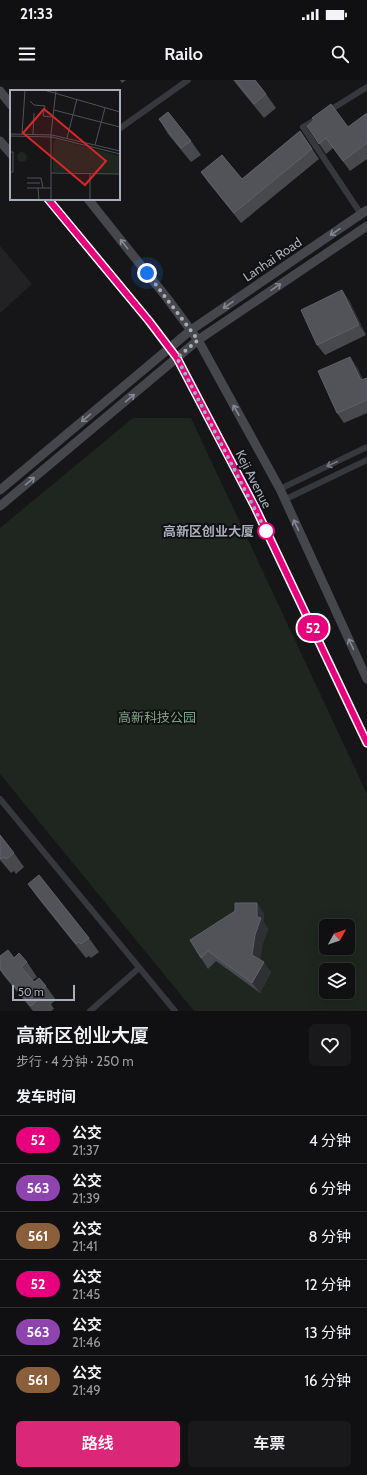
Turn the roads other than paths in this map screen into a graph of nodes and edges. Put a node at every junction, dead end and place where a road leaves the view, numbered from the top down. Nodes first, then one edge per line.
1 (188, 80) edge
2 (367, 87) edge
3 (0, 91) edge
4 (10, 104) edge
5 (120, 129) edge
6 (0, 141) edge
7 (10, 153) edge
8 (49, 200) edge
9 (89, 200) edge
10 (364, 212) edge
11 (367, 226) edge
12 (191, 330) junction
13 (198, 340) junction
14 (169, 348) junction
15 (177, 358) junction
16 (367, 447) edge
17 (367, 460) edge
18 (280, 489) junction
19 (0, 490) edge
20 (284, 500) junction
21 (0, 506) edge
22 (367, 679) edge
23 (367, 743) edge
24 (0, 799) edge
25 (139, 968) junction
26 (90, 1011) edge
27 (175, 1011) edge

1 - 5 street
2 - 10 street
3 - 4 main road
6 - 7 main road
8 - 14 main road
12 -> 9 main road
10 -> 12 main road, Lanhai Road
13 -> 11 main road, Lanhai Road
12 - 13 main road, Keji Avenue
12 - 14 main road, Lanhai Road
13 - 15 main road, Lanhai Road
18 -> 13 main road, Keji Avenue
14 - 15 main road, Keji Avenue
14 -> 19 main road, Lanhai Road
21 -> 15 main road, Lanhai Road
15 - 23 main road, Keji Avenue
16 -> 18 street
17 - 20 street
18 - 20 main road, Keji Avenue
22 -> 20 main road, Keji Avenue
24 - 25 street
25 - 26 street
25 - 27 street

